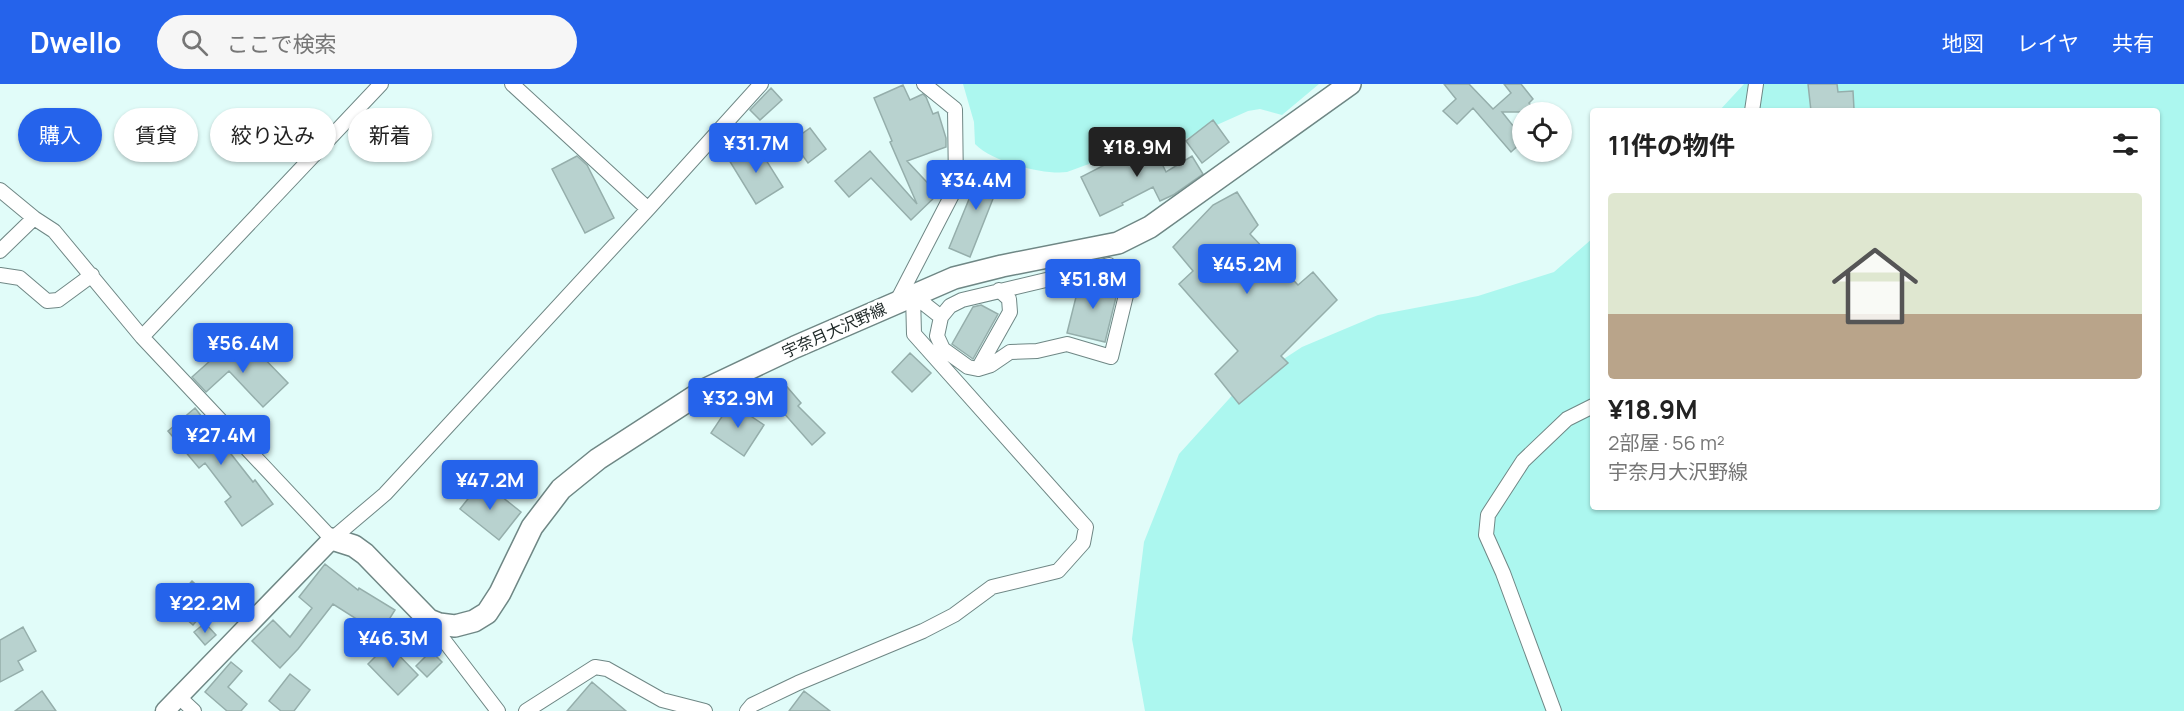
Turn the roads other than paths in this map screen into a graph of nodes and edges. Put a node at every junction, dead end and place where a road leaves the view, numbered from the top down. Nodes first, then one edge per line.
1 (381, 84) edge
2 (512, 84) edge
3 (761, 84) edge
4 (924, 84) edge
5 (1756, 84) edge
6 (1340, 87) edge
7 (1752, 108) edge
8 (0, 190) edge
9 (648, 209) junction
10 (34, 218) junction
11 (0, 251) edge
12 (0, 275) edge
13 (92, 275) junction
14 (999, 290) junction
15 (905, 298) junction
16 (941, 317) junction
17 (142, 337) junction
18 (978, 369) junction
19 (1590, 407) edge
20 (332, 539) junction
21 (429, 620) junction
22 (179, 697) junction
23 (165, 711) edge
24 (194, 711) edge
25 (498, 711) edge
26 (526, 711) edge
27 (705, 711) edge
28 (747, 711) edge
29 (1554, 711) edge

1 - 17 street
2 - 9 street
3 - 9 street
4 - 15 street
5 - 7 street
6 - 15 main road, 宇奈月大沢野線
8 - 10 street
9 - 20 street
10 - 11 street
10 - 13 street
12 - 13 street
13 - 17 street
14 - 16 street
14 - 18 street
14 - 18 street
15 - 16 street
15 - 21 main road, 宇奈月大沢野線
15 - 28 street
16 - 18 street
17 - 20 street
19 - 29 street
20 - 21 main road
20 - 22 main road
21 - 25 street
22 - 23 main road
22 - 24 street
26 - 27 street

